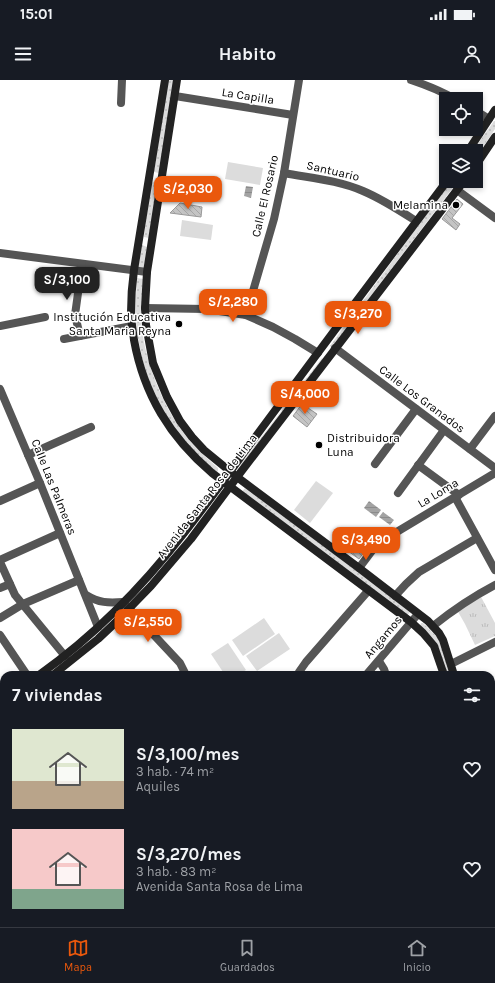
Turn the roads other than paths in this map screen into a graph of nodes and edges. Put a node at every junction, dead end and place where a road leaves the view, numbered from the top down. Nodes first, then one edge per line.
1 (122, 80) edge
2 (165, 80) edge
3 (177, 80) edge
4 (299, 80) edge
5 (411, 80) edge
6 (441, 92) edge
7 (175, 96) junction
8 (122, 103) dead end
9 (495, 110) edge
10 (293, 115) junction
11 (483, 115) edge
12 (489, 119) junction
13 (493, 143) edge
14 (473, 144) edge
15 (483, 156) edge
16 (284, 173) junction
17 (150, 175) junction
18 (162, 178) junction
19 (442, 188) edge
20 (458, 190) joint
21 (495, 218) edge
22 (416, 221) junction
23 (139, 240) junction
24 (152, 241) junction
25 (0, 253) edge
26 (82, 264) junction
27 (134, 270) junction
28 (147, 272) junction
29 (145, 308) junction
30 (246, 315) junction
31 (45, 317) dead end
32 (0, 326) edge
33 (132, 326) junction
34 (80, 336) junction
35 (64, 339) dead end
36 (335, 348) junction
37 (318, 353) junction
38 (153, 363) junction
39 (140, 368) junction
40 (0, 389) edge
41 (167, 397) junction
42 (155, 403) junction
43 (416, 409) junction
44 (495, 416) edge
45 (91, 427) dead end
46 (444, 430) junction
47 (470, 449) junction
48 (28, 455) junction
49 (375, 464) dead end
50 (418, 464) junction
51 (495, 468) edge
52 (230, 471) junction
53 (495, 473) edge
54 (237, 477) junction
55 (40, 483) junction
56 (226, 484) junction
57 (398, 492) dead end
58 (457, 496) junction
59 (0, 501) edge
60 (60, 533) junction
61 (477, 538) junction
62 (0, 561) edge
63 (359, 568) junction
64 (495, 570) edge
65 (79, 580) junction
66 (10, 584) junction
67 (495, 585) edge
68 (0, 588) edge
69 (368, 591) junction
70 (86, 595) junction
71 (396, 596) junction
72 (23, 604) junction
73 (126, 605) junction
74 (418, 614) junction
75 (0, 618) edge
76 (411, 622) junction
77 (433, 626) junction
78 (98, 627) junction
79 (0, 635) edge
80 (495, 642) edge
81 (65, 656) junction
82 (379, 661) junction
83 (451, 664) junction
84 (24, 671) edge
85 (44, 671) edge
86 (58, 671) edge
87 (184, 671) edge
88 (301, 671) edge
89 (370, 671) edge
90 (384, 671) edge
91 (443, 671) edge
92 (453, 671) edge

1 - 8 street
2 - 17 main road
3 - 7 main road
4 - 10 street, Calle El Rosario
5 - 6 street
7 - 10 street, La Capilla
7 - 18 main road
9 - 12 main road
10 - 16 street, Calle El Rosario
11 - 12 street
12 - 14 main road
13 - 15 main road
16 - 22 street, Santuario
16 - 30 street, Calle El Rosario
17 - 18 main road
17 - 23 main road
18 - 24 main road
19 - 22 main road, Avenida Santa Rosa de Lima
20 - 21 street
20 - 36 main road, Avenida Santa Rosa de Lima
22 - 37 main road, Avenida Santa Rosa de Lima
23 - 24 main road
23 - 27 main road
24 - 28 main road
25 - 26 street
26 - 27 street
26 - 34 street
27 - 28 street
27 - 33 main road
28 - 29 main road
29 - 30 street
29 - 38 main road
30 - 37 street
31 - 32 street
33 - 34 street
33 - 39 main road
34 - 35 street
36 - 43 street, Calle Los Granados
36 - 54 main road, Avenida Santa Rosa de Lima
37 - 52 main road, Avenida Santa Rosa de Lima
38 - 39 main road
38 - 41 main road
39 - 42 main road
40 - 48 street, Calle Las Palmeras
41 - 42 main road
41 - 52 main road
42 - 56 main road
43 - 46 street, Calle Los Granados
43 - 49 street
44 - 47 street
45 - 48 street
46 - 47 street, Calle Los Granados
46 - 50 street
47 - 51 street, Calle Los Granados
48 - 55 street, Calle Las Palmeras
50 - 57 street
50 - 58 street
52 - 54 main road
52 - 56 main road, Avenida Santa Rosa de Lima
53 - 58 street, La Loma
54 - 56 main road, Avenida Santa Rosa de Lima
54 - 63 main road
55 - 59 street
55 - 60 street, Calle Las Palmeras
56 - 69 main road
56 - 73 main road, Avenida Santa Rosa de Lima
58 - 61 street
58 - 63 street, La Loma
60 - 62 street
60 - 65 street, Calle Las Palmeras
61 - 64 street
61 - 71 street
62 - 66 street
63 - 71 main road
65 - 70 street, Calle Las Palmeras
65 - 72 street
66 - 68 street
66 - 72 street
67 - 77 street
69 - 76 main road
69 - 88 street
70 - 73 street
70 - 78 street, Calle Las Palmeras
71 - 74 main road
72 - 75 street
72 - 81 street
73 - 78 main road, Avenida Santa Rosa de Lima
73 - 86 main road, Avenida Santa Rosa de Lima
73 - 87 street
74 - 76 street, Angamos
74 - 77 main road
76 - 82 street, Angamos
76 - 91 main road
77 - 83 main road
78 - 81 main road, Avenida Santa Rosa de Lima
79 - 84 street
80 - 83 street
81 - 85 main road, Avenida Santa Rosa de Lima
82 - 89 street, Angamos
82 - 90 street
83 - 92 main road

